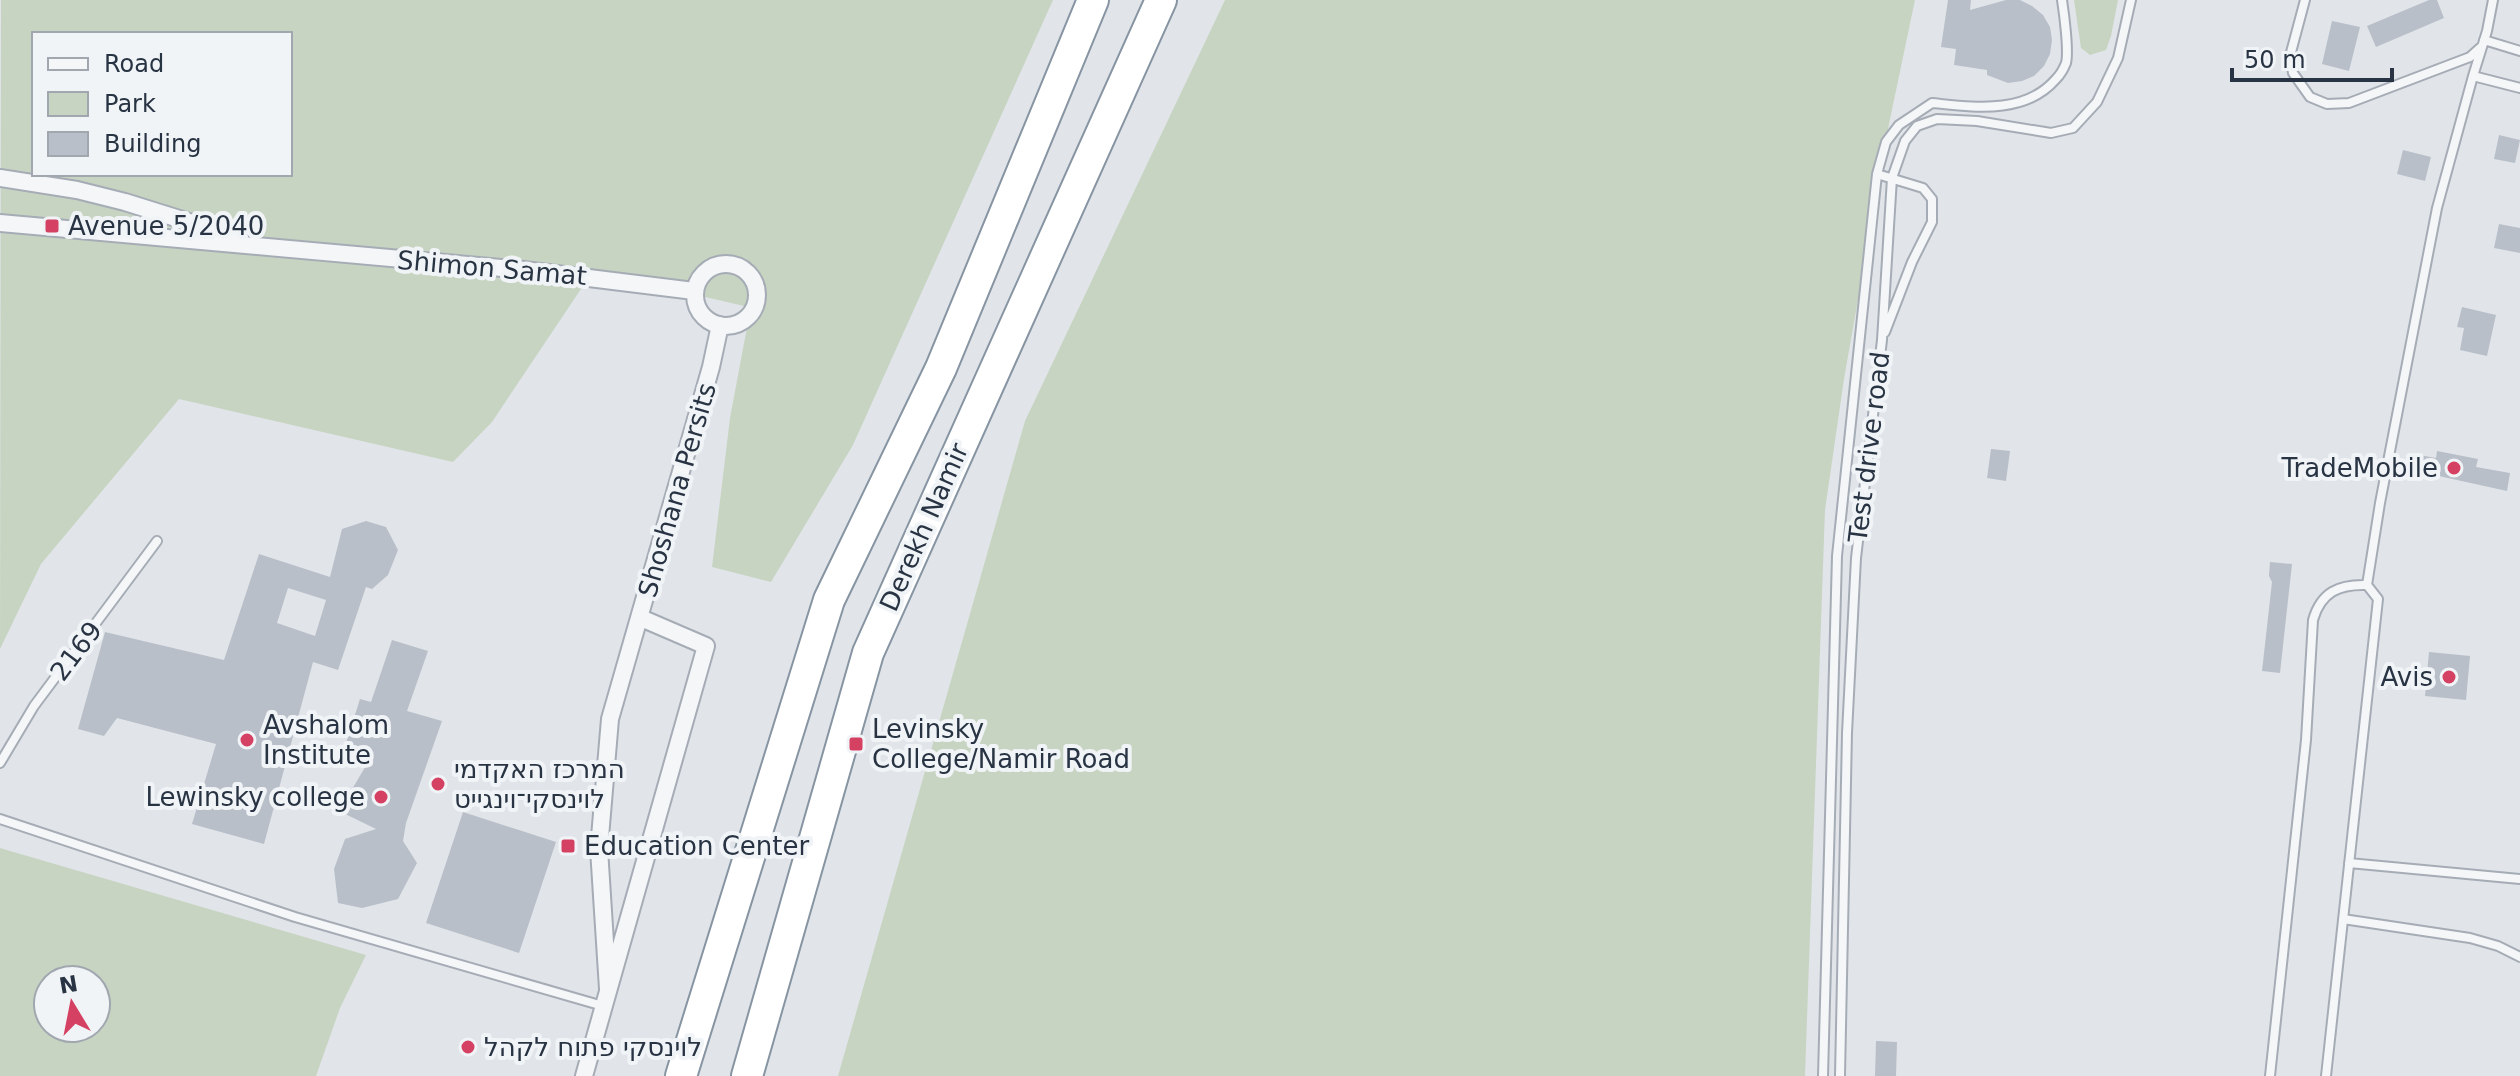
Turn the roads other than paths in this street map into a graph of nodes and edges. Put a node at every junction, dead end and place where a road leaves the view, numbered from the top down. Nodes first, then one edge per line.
1 (1093, 0) edge
2 (1161, 0) edge
3 (2062, 0) edge
4 (2131, 0) edge
5 (2305, 0) edge
6 (2493, 0) edge
7 (2482, 44) junction
8 (2520, 51) edge
9 (2473, 76) junction
10 (2520, 88) edge
11 (1877, 174) junction
12 (0, 178) edge
13 (1892, 178) junction
14 (0, 223) edge
15 (288, 250) junction
16 (694, 291) junction
17 (720, 325) junction
18 (1882, 340) junction
19 (157, 541) dead end
20 (2367, 585) junction
21 (641, 618) junction
22 (0, 763) edge
23 (0, 819) edge
24 (2349, 863) junction
25 (2520, 879) edge
26 (2343, 919) junction
27 (2520, 957) edge
28 (608, 989) junction
29 (603, 1006) junction
30 (584, 1076) edge
31 (681, 1076) edge
32 (747, 1076) edge
33 (1823, 1076) edge
34 (1840, 1076) edge
35 (2270, 1076) edge
36 (2326, 1076) edge

1 - 31 highway, Derekh Namir
2 - 32 highway, Derekh Namir
3 - 11 lane, Test drive road
4 - 13 lane, Test drive road
5 - 7 lane
6 - 7 lane
7 - 8 lane
7 - 9 lane
9 - 10 lane
9 - 20 lane
11 - 13 lane
11 - 33 lane, Test drive road
12 - 15 street, Shimon Samat
13 - 18 lane, Test drive road
13 - 18 lane
14 - 15 street, Shimon Samat
15 - 16 street, Shimon Samat
16 - 17 street
16 - 17 street
17 - 21 street, Shoshana Persits
18 - 34 lane, Test drive road
19 - 22 lane, 2169
20 - 24 lane
20 - 35 lane
21 - 28 street
21 - 28 street, Shoshana Persits
23 - 29 lane
24 - 25 lane
24 - 26 lane
26 - 27 lane
26 - 36 lane
28 - 29 street, Shoshana Persits
29 - 30 street, Shoshana Persits

